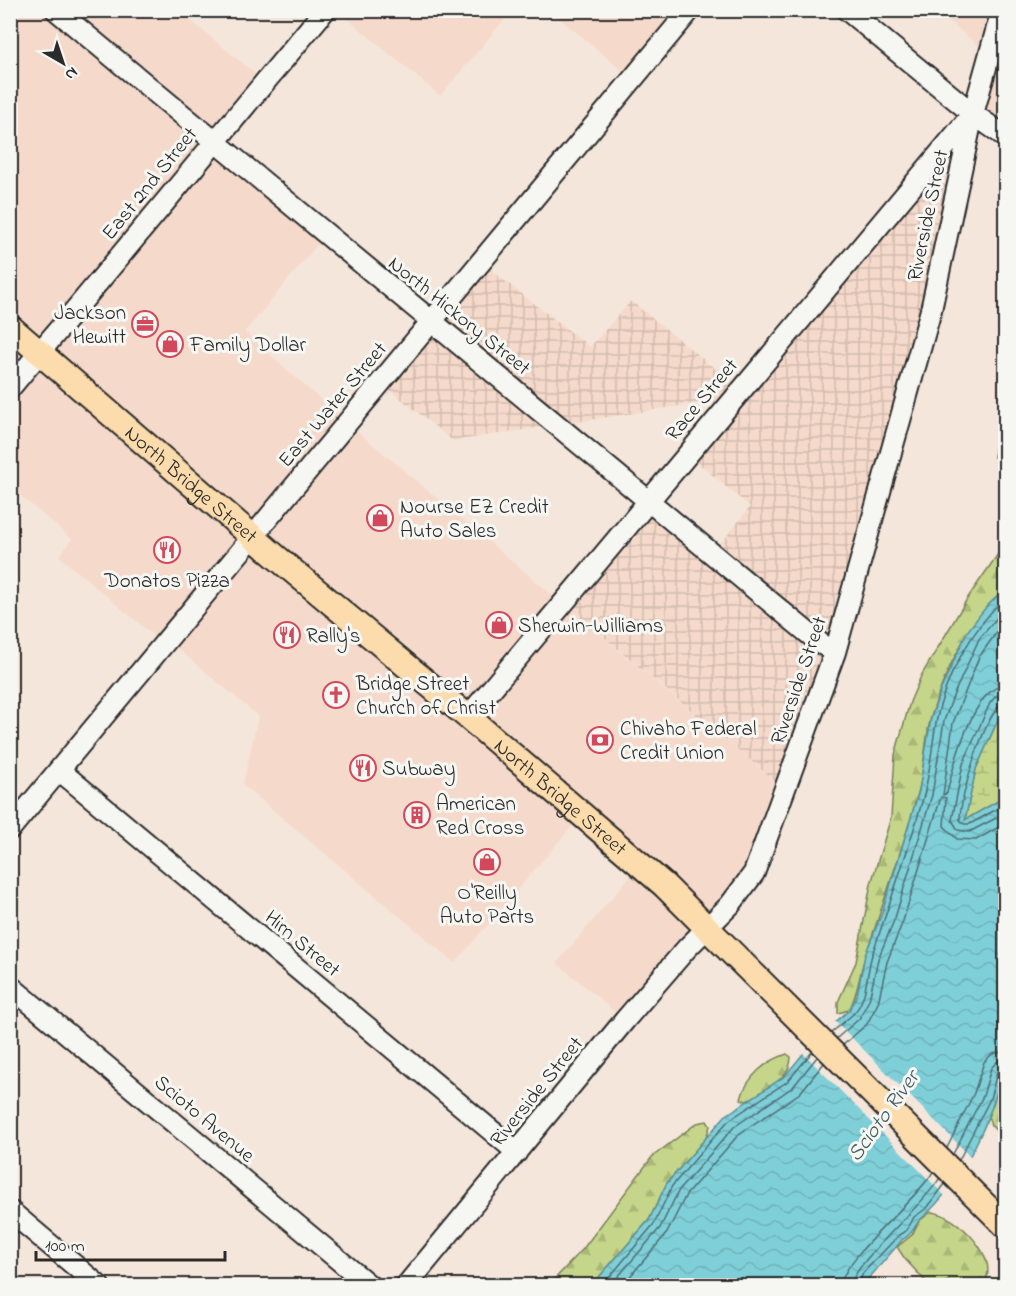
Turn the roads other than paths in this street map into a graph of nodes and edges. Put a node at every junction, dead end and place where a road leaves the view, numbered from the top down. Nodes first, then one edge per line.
1 (56, 10) edge
2 (325, 10) edge
3 (690, 10) edge
4 (847, 10) edge
5 (1002, 10) edge
6 (973, 114) junction
7 (1005, 137) edge
8 (215, 140) junction
9 (430, 322) junction
10 (10, 327) edge
11 (40, 353) junction
12 (10, 388) edge
13 (648, 499) junction
14 (253, 537) junction
15 (835, 652) junction
16 (468, 717) junction
17 (59, 771) junction
18 (10, 829) edge
19 (708, 928) junction
20 (10, 986) edge
21 (517, 1152) junction
22 (10, 1211) edge
23 (1005, 1226) edge
24 (99, 1286) edge
25 (370, 1286) edge
26 (406, 1286) edge

1 - 8 street, North Hickory Street
2 - 8 street, East 2nd Street
3 - 9 street, East Water Street
4 - 6 street
5 - 6 street, Riverside Street
6 - 7 street
6 - 13 street, Race Street
6 - 15 street, Riverside Street
8 - 9 street, North Hickory Street
8 - 11 street, East 2nd Street
9 - 13 street, North Hickory Street
9 - 14 street, East Water Street
10 - 11 main road, North Bridge Street
11 - 12 street, East 2nd Street
11 - 14 main road, North Bridge Street
13 - 15 street, North Hickory Street
13 - 16 street, Race Street
14 - 16 main road, North Bridge Street
14 - 17 street, East Water Street
15 - 19 street, Riverside Street
16 - 19 main road, North Bridge Street
17 - 18 street, East Water Street
17 - 21 street, Hirn Street
19 - 21 street, Riverside Street
19 - 23 main road, North Bridge Street
20 - 25 street, Scioto Avenue
21 - 26 street, Riverside Street
22 - 24 street

